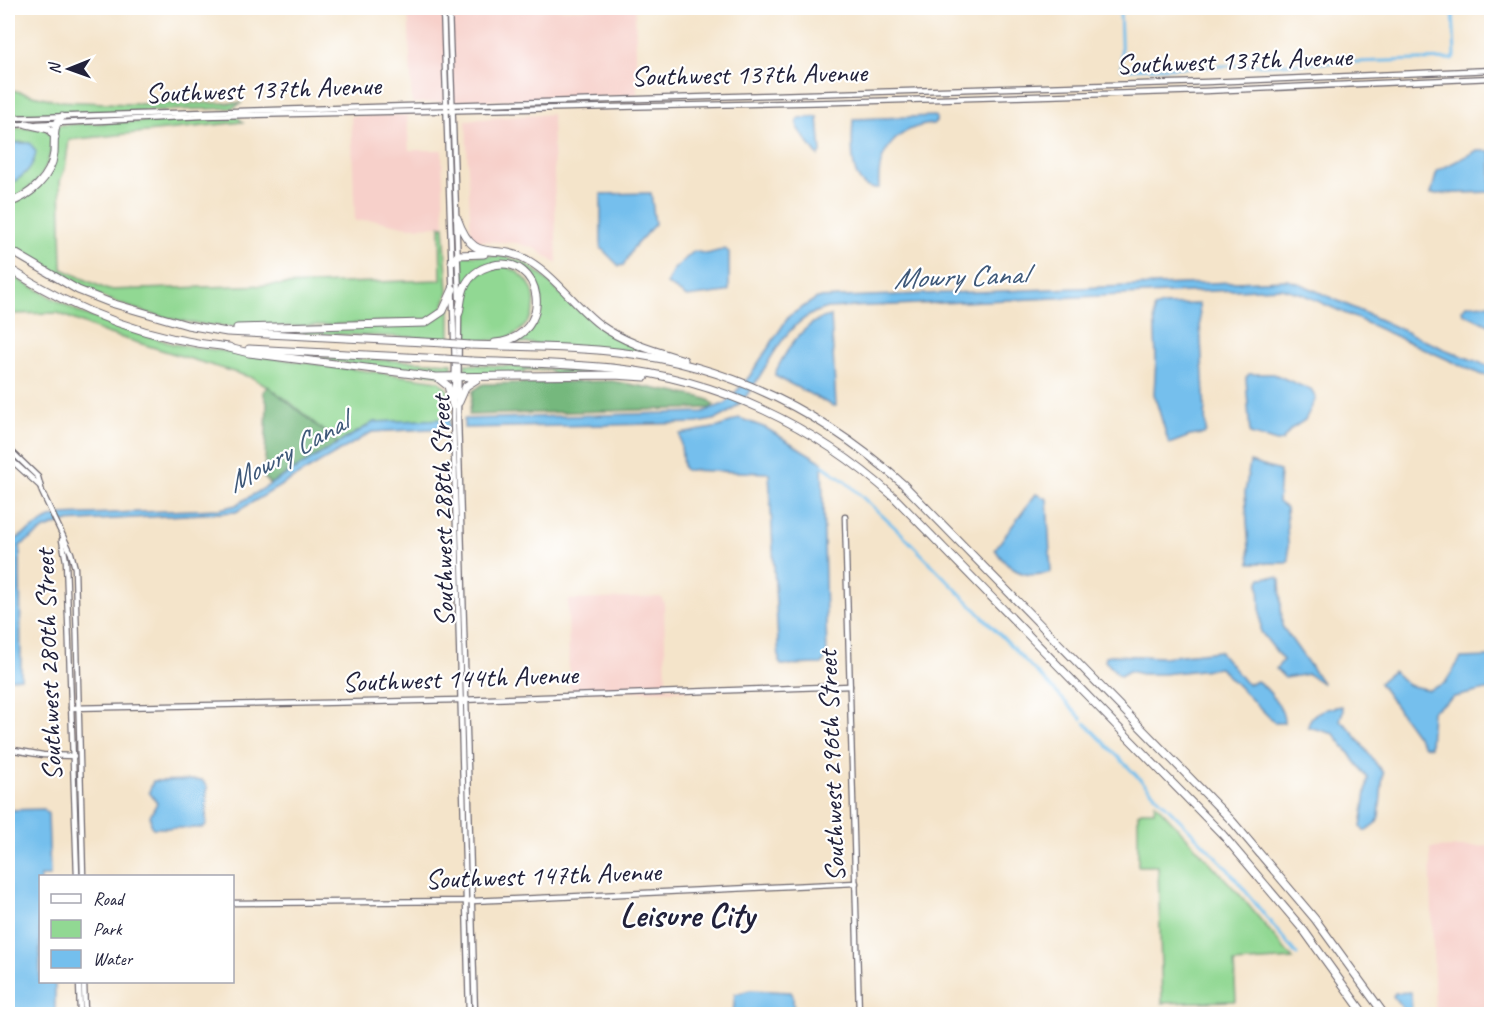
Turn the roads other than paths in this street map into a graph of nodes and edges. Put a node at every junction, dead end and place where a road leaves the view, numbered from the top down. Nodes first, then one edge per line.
1 (443, 8) edge
2 (449, 8) edge
3 (1491, 70) edge
4 (1316, 78) junction
5 (1491, 78) edge
6 (1216, 82) junction
7 (1128, 85) junction
8 (1317, 86) junction
9 (1216, 91) junction
10 (1128, 93) junction
11 (734, 96) junction
12 (633, 98) junction
13 (449, 103) junction
14 (734, 104) junction
15 (395, 108) junction
16 (586, 108) junction
17 (449, 110) junction
18 (62, 117) junction
19 (8, 118) edge
20 (56, 123) junction
21 (27, 124) junction
22 (8, 125) edge
23 (55, 137) junction
24 (8, 203) edge
25 (457, 218) junction
26 (8, 249) edge
27 (492, 252) junction
28 (458, 255) junction
29 (452, 262) junction
30 (8, 268) edge
31 (453, 289) junction
32 (459, 313) junction
33 (187, 325) junction
34 (480, 345) junction
35 (225, 347) junction
36 (458, 376) junction
37 (436, 377) junction
38 (478, 378) junction
39 (731, 378) junction
40 (698, 385) junction
41 (456, 404) junction
42 (8, 448) edge
43 (8, 457) edge
44 (40, 486) junction
45 (845, 517) dead end
46 (61, 535) junction
47 (68, 597) junction
48 (76, 597) junction
49 (69, 631) junction
50 (77, 631) junction
51 (850, 686) junction
52 (463, 700) junction
53 (71, 708) junction
54 (78, 708) junction
55 (8, 749) edge
56 (73, 756) junction
57 (79, 757) junction
58 (75, 806) junction
59 (81, 807) junction
60 (80, 875) edge
61 (80, 875) edge
62 (856, 883) junction
63 (469, 901) junction
64 (234, 903) edge
65 (82, 983) edge
66 (82, 983) edge
67 (80, 1014) edge
68 (85, 1014) edge
69 (469, 1014) edge
70 (475, 1014) edge
71 (859, 1014) edge
72 (1364, 1014) edge
73 (1384, 1014) edge

1 - 13 main road, Southwest 288th Street
2 - 13 main road, Southwest 288th Street
3 - 4 main road, Southwest 137th Avenue
4 - 6 main road, Southwest 137th Avenue
4 - 8 main road
5 - 8 main road, Southwest 137th Avenue
6 - 7 main road, Southwest 137th Avenue
6 - 9 main road
7 - 10 main road
7 - 11 main road, Southwest 137th Avenue
8 - 9 main road, Southwest 137th Avenue
9 - 10 main road, Southwest 137th Avenue
10 - 14 main road, Southwest 137th Avenue
11 - 12 main road, Southwest 137th Avenue
11 - 14 main road
12 - 13 main road, Southwest 137th Avenue
12 - 16 main road
13 - 15 main road, Southwest 137th Avenue
13 - 17 main road, Southwest 288th Street
14 - 16 main road, Southwest 137th Avenue
15 - 17 main road, Southwest 137th Avenue
15 - 18 main road, Southwest 137th Avenue
15 - 20 main road, Southwest 137th Avenue
16 - 17 main road, Southwest 137th Avenue
17 - 25 main road, Southwest 288th Street
17 - 29 main road, Southwest 288th Street
18 - 19 main road, Southwest 137th Avenue
18 - 20 highway
20 - 21 main road, Southwest 137th Avenue
20 - 23 highway
21 - 22 main road, Southwest 137th Avenue
21 - 23 highway
23 - 24 highway
25 - 27 highway
25 - 28 main road, Southwest 288th Street
26 - 33 highway
27 - 28 highway
27 - 39 highway
28 - 29 highway
28 - 32 main road, Southwest 288th Street
29 - 31 main road, Southwest 288th Street
30 - 35 highway
31 - 33 highway
31 - 36 main road, Southwest 288th Street
32 - 34 highway
32 - 36 main road, Southwest 288th Street
33 - 34 highway, bridge
34 - 39 highway
35 - 37 highway
35 - 40 highway, bridge
36 - 37 highway
36 - 38 highway
36 - 41 main road, Southwest 288th Street
37 - 41 highway
38 - 40 highway
38 - 41 highway
39 - 73 highway
40 - 72 highway
41 - 52 main road, Southwest 288th Street
42 - 44 main road
43 - 44 main road
44 - 46 main road
45 - 51 main road, Southwest 296th Street
46 - 47 main road, Southwest 280th Street
46 - 48 main road, Southwest 280th Street
47 - 48 main road
47 - 49 main road, Southwest 280th Street
48 - 50 main road, Southwest 280th Street
49 - 50 main road
49 - 53 main road, Southwest 280th Street
50 - 54 main road, Southwest 280th Street
51 - 52 main road, Southwest 144th Avenue
51 - 62 main road, Southwest 296th Street
52 - 54 main road, Southwest 144th Avenue
52 - 63 main road, Southwest 288th Street
53 - 54 main road, Southwest 144th Avenue
53 - 56 main road, Southwest 280th Street
54 - 57 main road, Southwest 280th Street
55 - 56 main road
56 - 57 main road
56 - 58 main road, Southwest 280th Street
57 - 59 main road, Southwest 280th Street
58 - 59 main road
58 - 60 main road, Southwest 280th Street
59 - 61 main road, Southwest 280th Street
62 - 63 main road, Southwest 147th Avenue
62 - 71 main road, Southwest 296th Street
63 - 64 main road, Southwest 147th Avenue
63 - 69 main road, Southwest 288th Street
63 - 70 main road, Southwest 288th Street
65 - 67 main road
66 - 68 main road

